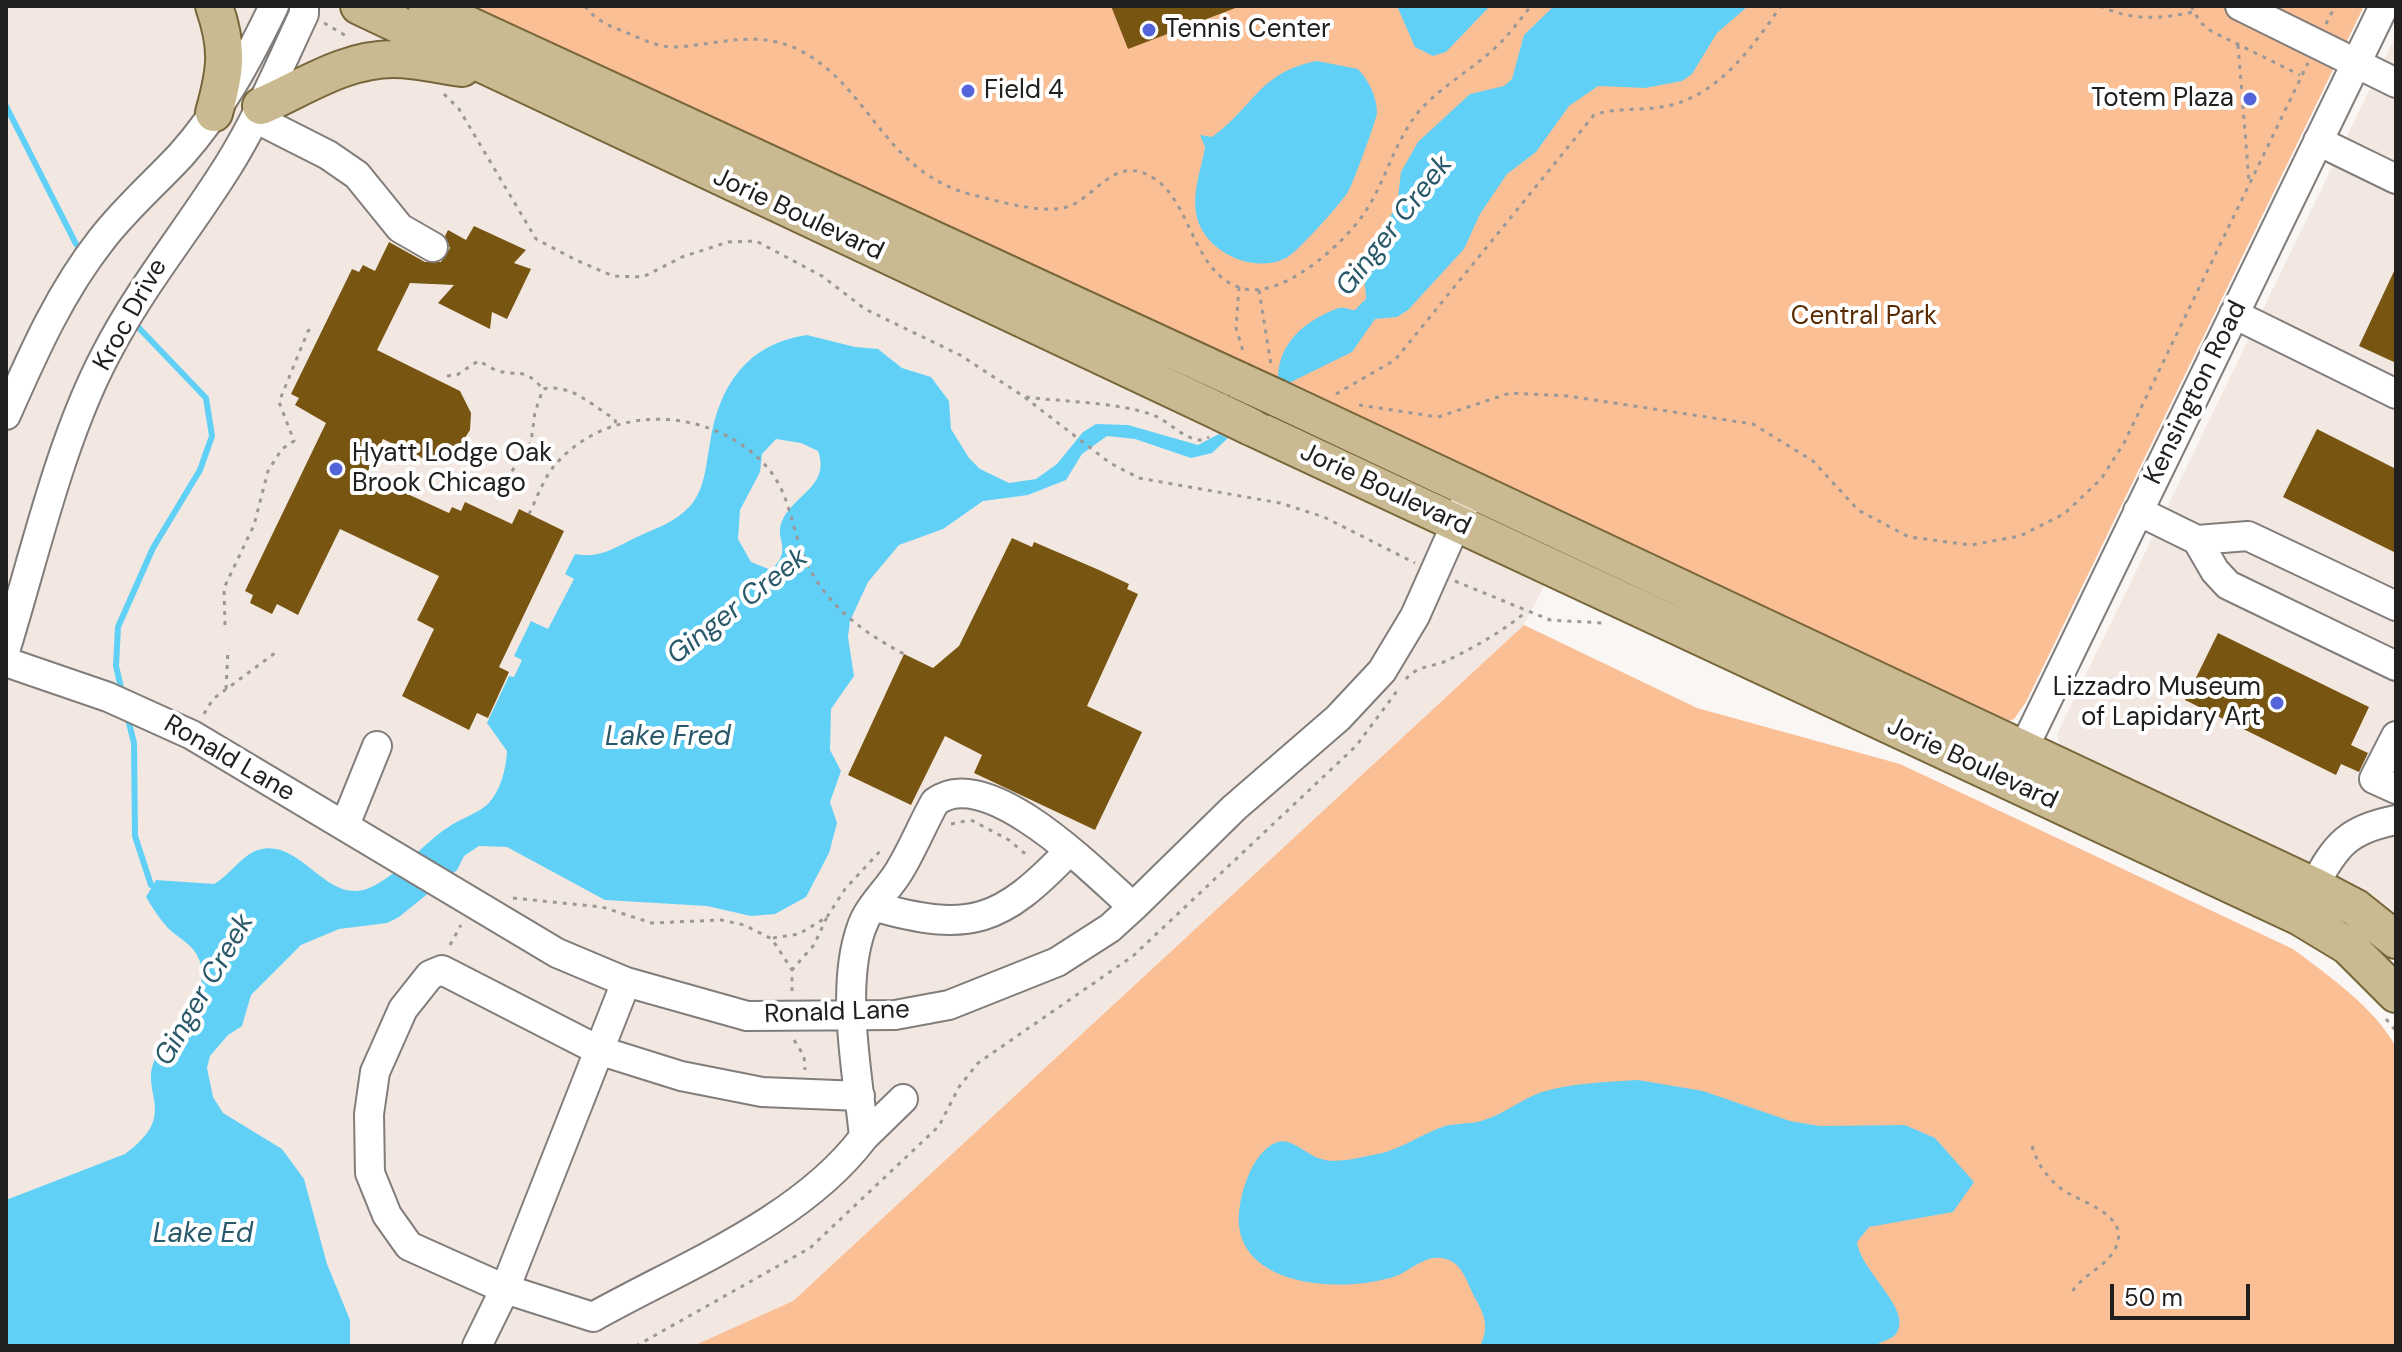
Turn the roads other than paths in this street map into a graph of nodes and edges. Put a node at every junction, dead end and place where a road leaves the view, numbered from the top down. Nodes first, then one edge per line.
1 (214, 6) edge
2 (274, 6) edge
3 (427, 6) edge
4 (2240, 6) edge
5 (2384, 6) edge
6 (304, 10) edge
7 (358, 24) edge
8 (2356, 63) junction
9 (496, 73) junction
10 (2396, 83) edge
11 (258, 112) junction
12 (214, 113) junction
13 (2318, 141) junction
14 (2396, 179) edge
15 (433, 247) dead end
16 (2234, 314) junction
17 (15, 368) edge
18 (2396, 394) edge
19 (6, 415) edge
20 (1471, 490) junction
21 (2138, 511) junction
22 (1456, 524) junction
23 (2197, 540) junction
24 (2396, 606) edge
25 (6, 648) edge
26 (6, 662) edge
27 (2396, 666) edge
28 (2396, 736) edge
29 (377, 746) dead end
30 (2015, 766) junction
31 (2396, 789) edge
32 (2396, 820) edge
33 (345, 825) junction
34 (1069, 851) junction
35 (2314, 886) junction
36 (873, 906) junction
37 (1133, 907) junction
38 (2396, 940) edge
39 (626, 982) junction
40 (2396, 994) edge
41 (852, 1017) junction
42 (598, 1050) junction
43 (860, 1096) junction
44 (903, 1099) dead end
45 (864, 1137) junction
46 (505, 1289) junction
47 (477, 1346) edge

1 - 12 main road
2 - 12 street
3 - 20 main road, Jorie Boulevard
4 - 8 street
5 - 8 street, Kensington Road
6 - 11 street, Kroc Drive
7 - 9 main road, Jorie Boulevard
8 - 10 street
8 - 13 street, Kensington Road
9 - 11 main road
9 - 22 main road, Jorie Boulevard
11 - 15 street
11 - 25 street, Kroc Drive
12 - 17 street
13 - 14 street
13 - 16 street, Kensington Road
16 - 18 street
16 - 21 street, Kensington Road
17 - 19 street
20 - 22 street, Ronald Lane
20 - 30 main road, Jorie Boulevard
21 - 23 street
21 - 30 street, Kensington Road
22 - 30 main road, Jorie Boulevard
22 - 37 street, Ronald Lane
23 - 24 street
23 - 27 street
26 - 33 street, Ronald Lane
28 - 31 street
29 - 33 street
30 - 35 main road, Jorie Boulevard
30 - 40 main road, Jorie Boulevard
32 - 35 street
33 - 39 street, Ronald Lane
34 - 36 street
34 - 36 street
34 - 37 street
35 - 38 main road, Jorie Boulevard
36 - 41 street
37 - 41 street, Ronald Lane
39 - 41 street, Ronald Lane
39 - 42 street
41 - 43 street
42 - 43 street
42 - 46 street
42 - 46 street
43 - 45 street
44 - 45 street
45 - 46 street
46 - 47 street

